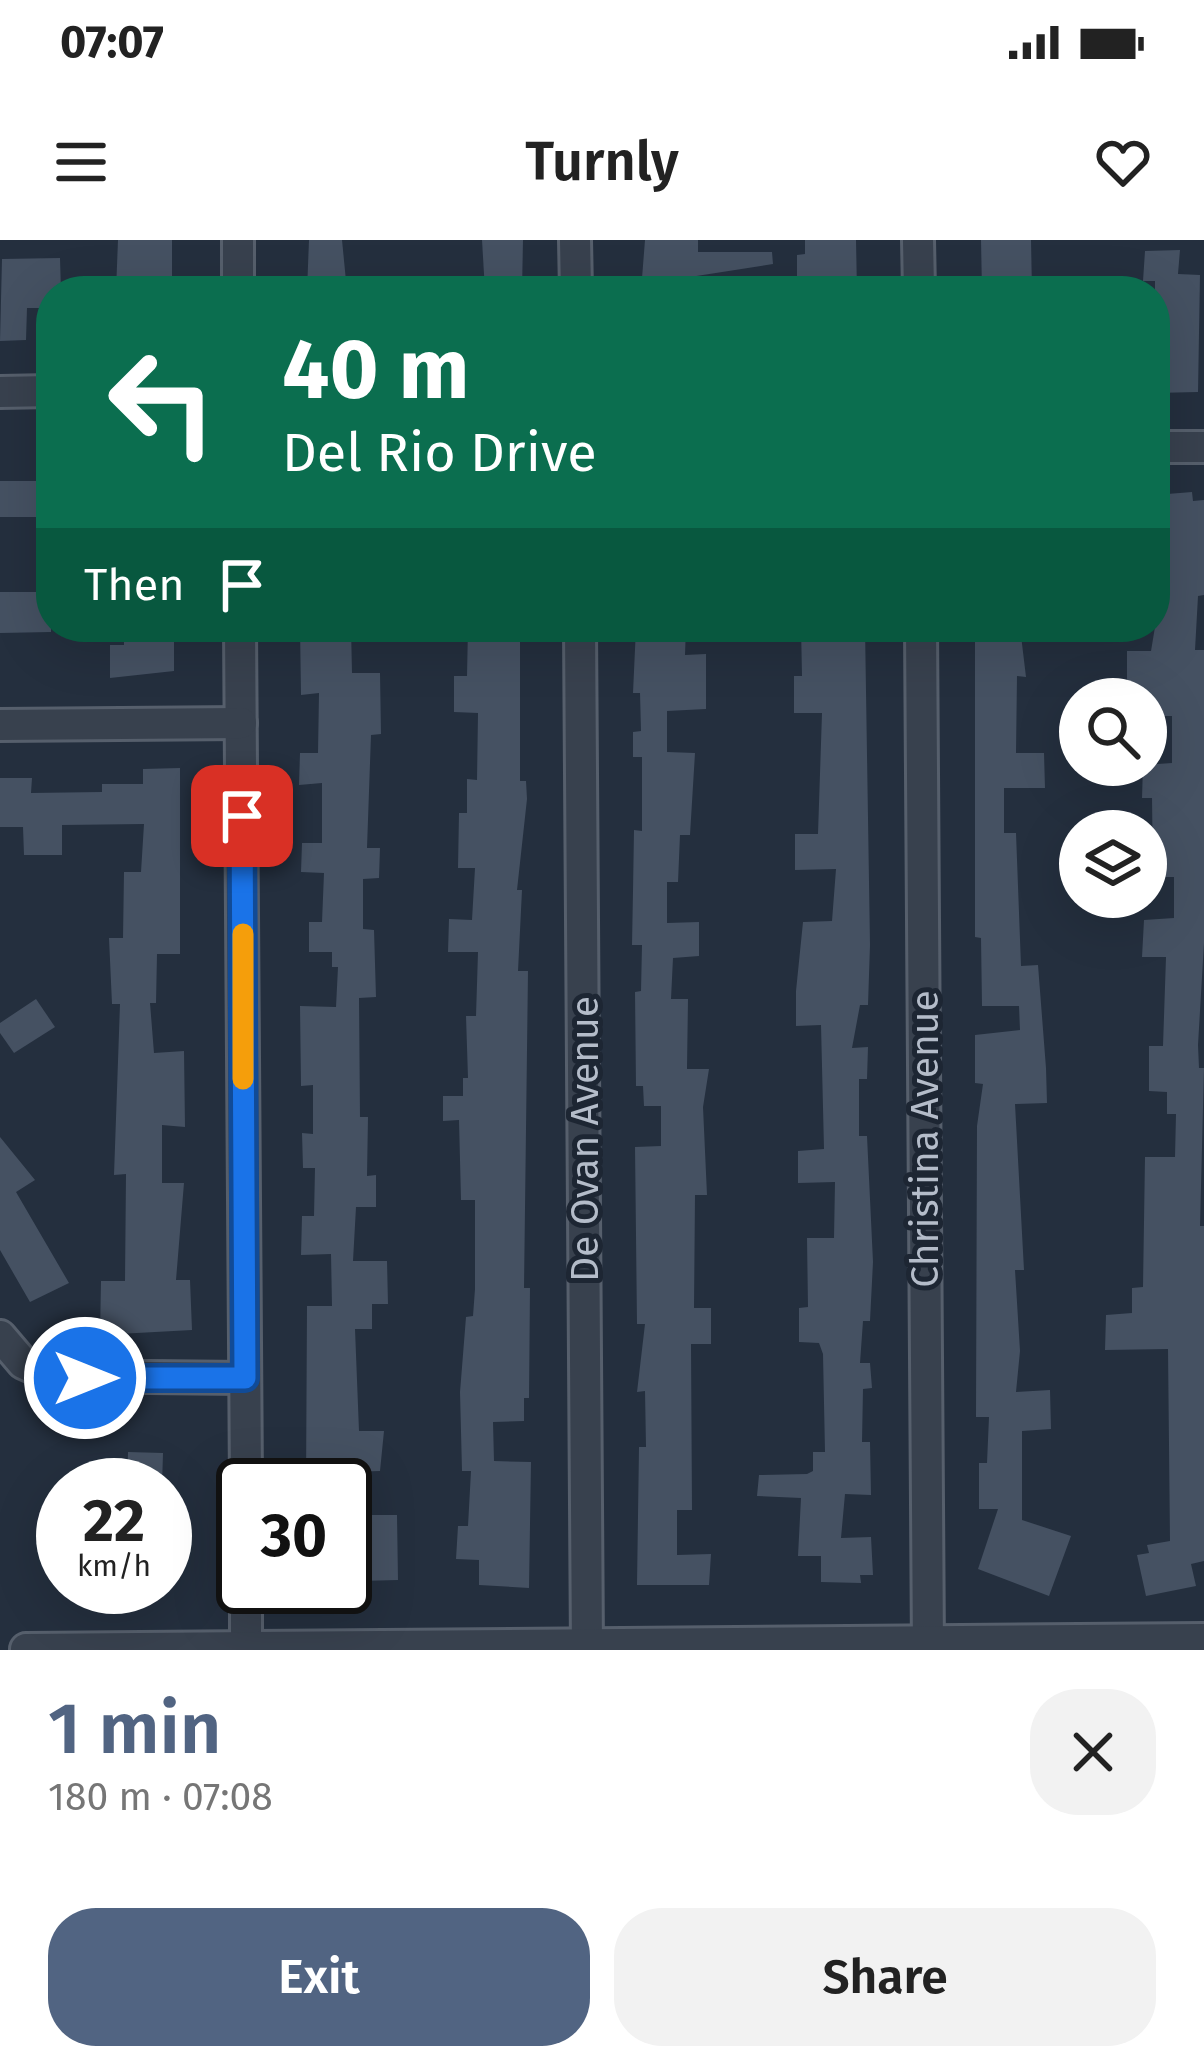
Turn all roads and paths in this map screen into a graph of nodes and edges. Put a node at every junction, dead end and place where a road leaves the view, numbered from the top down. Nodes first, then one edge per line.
1 (238, 240) edge
2 (575, 240) edge
3 (918, 240) edge
4 (238, 276) edge
5 (576, 276) edge
6 (919, 276) edge
7 (36, 391) edge
8 (0, 392) edge
9 (1170, 447) edge
10 (1204, 447) edge
11 (241, 642) edge
12 (580, 642) edge
13 (921, 642) edge
14 (241, 723) junction
15 (0, 724) edge
16 (0, 1336) edge
17 (245, 1378) junction
18 (246, 1458) edge
19 (246, 1614) edge
20 (1204, 1639) edge
21 (928, 1645) edge
22 (587, 1646) edge
23 (246, 1648) edge
24 (26, 1649) edge

1 - 4 street
2 - 5 street
3 - 6 street
7 - 8 street
9 - 10 street
11 - 14 street
12 - 22 street, De Ovan Avenue
13 - 21 street, Christina Avenue
14 - 15 street
14 - 17 street
16 - 17 street
17 - 18 street
19 - 23 street
20 - 21 street
21 - 22 street
22 - 23 street
23 - 24 street

